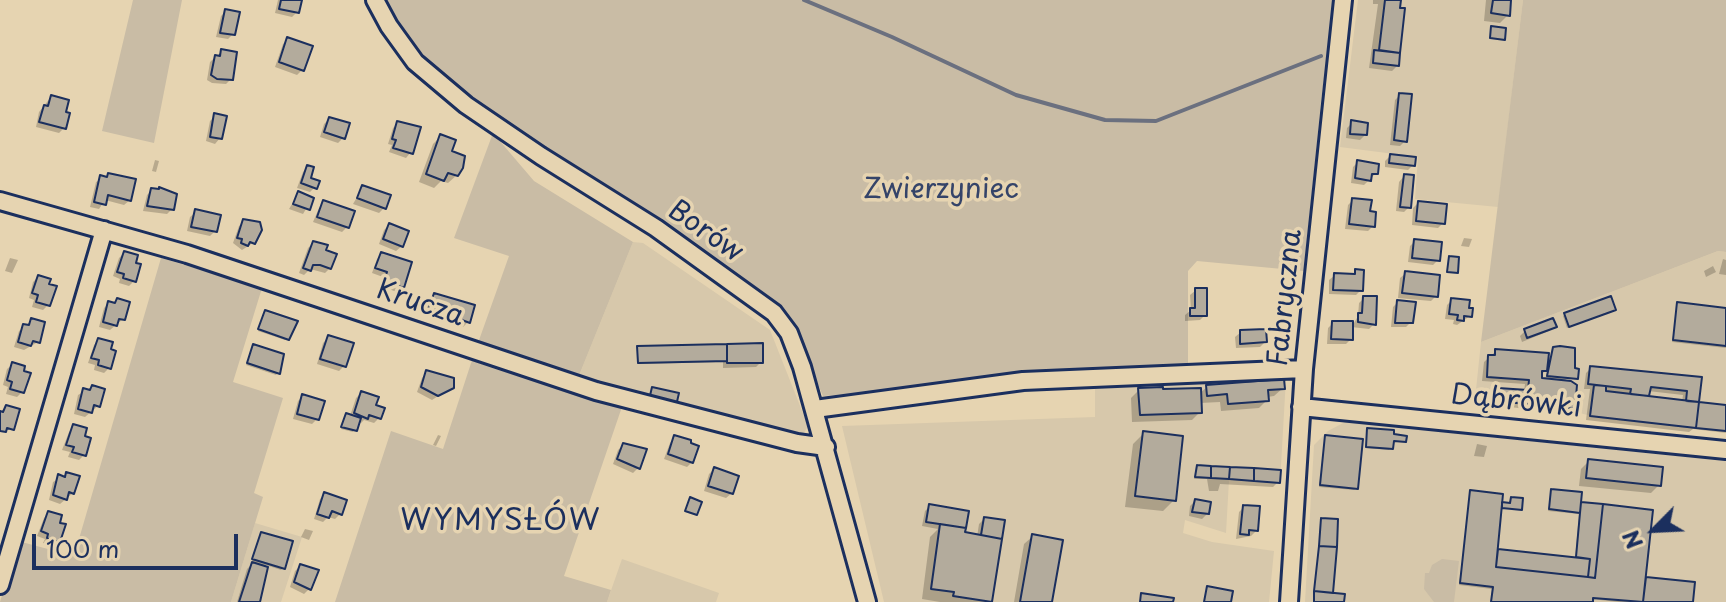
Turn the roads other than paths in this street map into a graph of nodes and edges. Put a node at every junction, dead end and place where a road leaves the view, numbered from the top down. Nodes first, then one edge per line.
1 (375, 0) edge
2 (1343, 0) edge
3 (0, 201) edge
4 (104, 230) junction
5 (1304, 369) junction
6 (1301, 407) junction
7 (815, 409) junction
8 (826, 447) junction
9 (1726, 450) edge
10 (0, 585) edge
11 (867, 602) edge
12 (1289, 602) edge

1 - 7 street, Borów
2 - 5 street, Fabryczna
3 - 4 street, Krucza
4 - 8 street, Krucza
4 - 10 street
5 - 6 street, Fabryczna
5 - 7 street
6 - 9 street, Dąbrówki
6 - 12 street, Fabryczna
7 - 8 street, Borów
8 - 11 street, Borów

